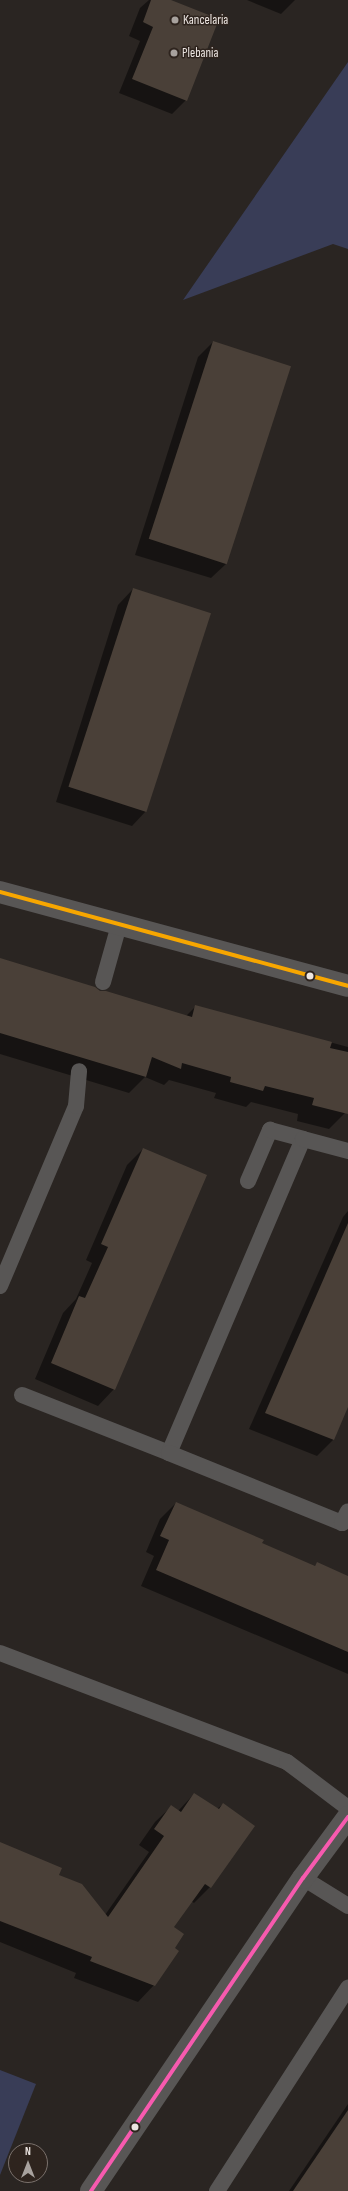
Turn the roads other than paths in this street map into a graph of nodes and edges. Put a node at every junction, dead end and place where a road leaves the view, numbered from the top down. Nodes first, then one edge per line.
1 (0, 892) edge
2 (119, 925) junction
3 (103, 982) dead end
4 (348, 986) edge
5 (79, 1071) dead end
6 (303, 1139) junction
7 (348, 1151) edge
8 (248, 1181) dead end
9 (0, 1286) edge
10 (22, 1395) dead end
11 (169, 1453) junction
12 (348, 1511) edge
13 (0, 1653) edge
14 (348, 1808) edge
15 (348, 1818) edge
16 (303, 1878) junction
17 (348, 1906) edge
18 (348, 1988) edge
19 (92, 2191) edge
20 (217, 2191) edge

1 - 2 street
2 - 3 lane
2 - 4 street
5 - 9 lane
6 - 7 lane
6 - 8 lane
6 - 11 lane
10 - 11 lane
11 - 12 lane
13 - 14 lane
15 - 16 street
16 - 17 lane
16 - 19 street
18 - 20 lane

